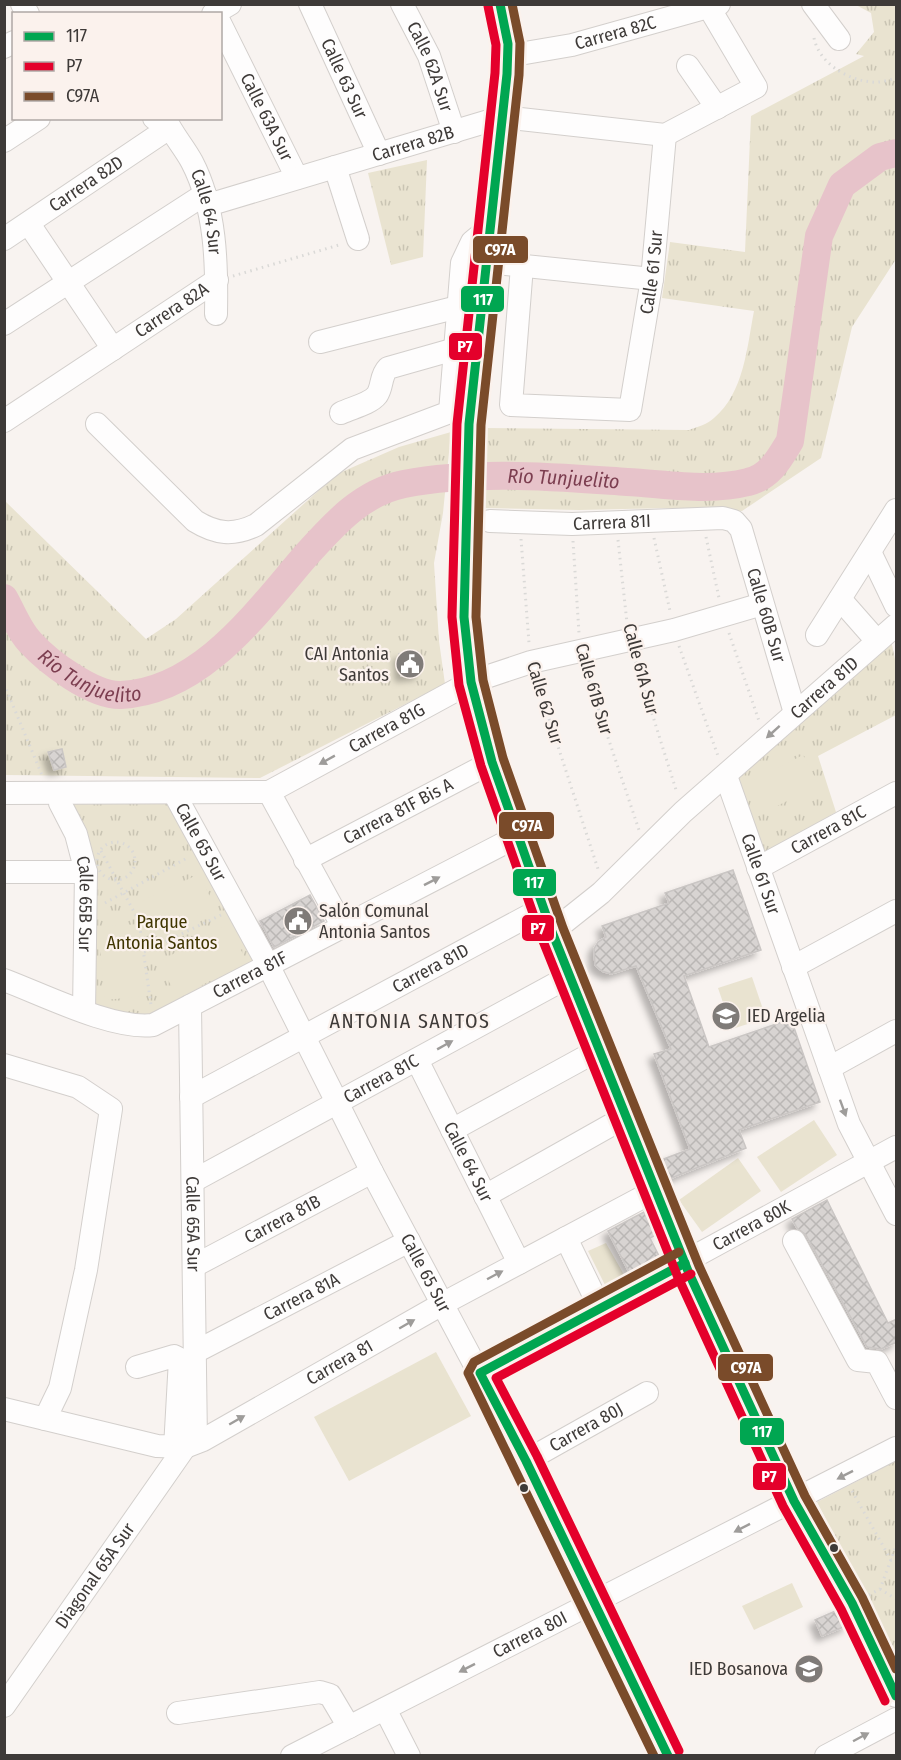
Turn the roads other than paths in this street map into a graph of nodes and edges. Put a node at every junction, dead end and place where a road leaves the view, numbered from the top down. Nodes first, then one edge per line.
1 (310, 4) edge
2 (402, 4) edge
3 (500, 4) edge
4 (813, 4) edge
5 (712, 6) edge
6 (222, 19) edge
7 (839, 39) dead end
8 (508, 56) junction
9 (688, 66) dead end
10 (717, 108) junction
11 (502, 117) junction
12 (36, 120) edge
13 (163, 122) edge
14 (454, 132) junction
15 (665, 135) junction
16 (4, 141) edge
17 (379, 154) junction
18 (335, 167) junction
19 (297, 178) junction
20 (206, 199) junction
21 (29, 224) junction
22 (490, 227) junction
23 (4, 239) edge
24 (358, 239) road end
25 (486, 262) junction
26 (522, 266) junction
27 (652, 279) junction
28 (217, 280) junction
29 (68, 285) junction
30 (458, 308) junction
31 (216, 314) dead end
32 (4, 324) edge
33 (320, 342) dead end
34 (113, 349) junction
35 (455, 349) junction
36 (341, 412) dead end
37 (4, 421) edge
38 (97, 424) dead end
39 (897, 510) edge
40 (490, 521) dead end
41 (734, 521) joint
42 (870, 552) junction
43 (840, 599) junction
44 (762, 604) junction
45 (897, 606) edge
46 (897, 625) edge
47 (817, 635) dead end
48 (877, 641) junction
49 (471, 682) junction
50 (795, 713) junction
51 (492, 762) junction
52 (726, 776) junction
53 (268, 792) junction
54 (4, 793) edge
55 (174, 793) junction
56 (897, 793) edge
57 (55, 798) junction
58 (518, 837) junction
59 (645, 848) junction
60 (305, 860) junction
61 (758, 868) junction
62 (4, 872) edge
63 (86, 872) junction
64 (897, 910) edge
65 (547, 919) junction
66 (343, 927) junction
67 (268, 965) junction
68 (793, 967) junction
69 (570, 976) junction
70 (4, 980) edge
71 (190, 1006) junction
72 (84, 1011) junction
73 (897, 1031) edge
74 (304, 1036) junction
75 (600, 1049) junction
76 (417, 1060) junction
77 (4, 1065) edge
78 (829, 1068) junction
79 (191, 1097) junction
80 (338, 1103) junction
81 (627, 1116) junction
82 (452, 1130) junction
83 (897, 1147) edge
84 (869, 1162) junction
85 (372, 1172) junction
86 (193, 1181) junction
87 (656, 1190) junction
88 (485, 1196) junction
89 (897, 1214) edge
90 (566, 1238) junction
91 (409, 1241) junction
92 (794, 1241) dead end
93 (519, 1263) junction
94 (685, 1263) junction
95 (194, 1266) junction
96 (444, 1303) junction
97 (600, 1308) junction
98 (195, 1352) junction
99 (137, 1367) dead end
100 (480, 1373) junction
101 (647, 1393) dead end
102 (897, 1398) edge
103 (5, 1410) edge
104 (45, 1419) junction
105 (186, 1446) junction
106 (897, 1448) edge
107 (526, 1461) junction
108 (794, 1501) junction
109 (594, 1604) junction
110 (897, 1696) edge
111 (4, 1706) edge
112 (385, 1709) junction
113 (178, 1713) dead end
114 (897, 1719) edge
115 (349, 1727) junction
116 (292, 1755) edge
117 (408, 1755) edge
118 (668, 1755) edge
119 (826, 1755) edge

1 - 17 street, Calle 63 Sur
2 - 14 street, Calle 62A Sur
3 - 8 street
4 - 7 street
5 - 8 street, Carrera 82C
5 - 10 street
6 - 19 street, Calle 63A Sur
8 - 11 street
9 - 10 street
10 - 15 street
11 - 14 street, Carrera 82B
11 - 15 street, Carrera 82B
11 - 22 street
12 - 16 street
13 - 20 street, Calle 64 Sur
13 - 21 street, Carrera 82D
14 - 17 street, Carrera 82B
15 - 27 street, Calle 61 Sur
17 - 18 street, Carrera 82B
18 - 19 street, Carrera 82B
18 - 24 street
19 - 20 street, Carrera 82B
20 - 28 street, Calle 64 Sur
20 - 29 street, Carrera 82B
21 - 23 street, Carrera 82D
21 - 29 street
22 - 25 street
22 - 30 street
25 - 26 street
25 - 49 street
26 - 27 street
26 - 27 street, Calle 61 Sur
28 - 31 street, Calle 64 Sur
28 - 34 street, Carrera 82A
29 - 32 street, Carrera 82B
29 - 34 street
30 - 33 street
30 - 35 street
34 - 37 street, Carrera 82A
35 - 36 street
35 - 38 street
39 - 42 street
40 - 41 street, Carrera 81I
41 - 44 street, Calle 60B Sur
42 - 43 street
42 - 45 street
43 - 47 street
43 - 48 street
44 - 49 street, Carrera 81G
44 - 50 street, Calle 60B Sur
46 - 48 street, Carrera 81D
48 - 50 street, Carrera 81D
49 - 51 street
49 -> 53 street, Carrera 81G
50 -> 52 street, Carrera 81D
51 - 58 street
51 - 60 street, Carrera 81F Bis A
52 - 59 street, Carrera 81D
52 - 61 street, Calle 61 Sur
53 - 55 street, Carrera 81G
53 - 60 street
54 - 57 street, Carrera 81G
55 - 57 street, Carrera 81G
55 - 67 street, Calle 65 Sur
56 - 61 street, Carrera 81C
57 - 63 street, Calle 65B Sur
58 - 65 street
66 -> 58 street, Carrera 81F
59 - 65 street, Carrera 81D
59 - 65 street, Carrera 81D
60 - 66 street
61 - 68 street, Calle 61 Sur
62 - 63 street
63 - 72 street, Calle 65B Sur
64 - 68 street
65 - 69 street
65 - 74 street, Carrera 81D
66 - 67 street, Carrera 81F
67 - 71 street, Carrera 81F
67 - 74 street, Calle 65 Sur
68 - 78 street, Calle 61 Sur
69 - 75 street
76 -> 69 street, Carrera 81C
70 - 72 street
71 - 72 street, Carrera 81F
71 - 79 street, Calle 65A Sur
73 - 78 street
74 - 79 street, Carrera 81D
74 - 80 street, Calle 65 Sur
75 - 81 street
75 - 82 street
76 - 80 street, Carrera 81C
76 - 82 street, Calle 64 Sur
77 - 104 street
78 -> 84 street, Calle 61 Sur
79 - 86 street, Calle 65A Sur
80 - 85 street, Calle 65 Sur
80 - 86 street, Carrera 81C
81 - 87 street
81 - 88 street
82 - 88 street, Calle 64 Sur
83 - 84 street, Carrera 80K
84 - 89 street, Calle 61 Sur
84 - 94 street, Carrera 80K
85 - 91 street, Calle 65 Sur
85 - 95 street, Carrera 81B
86 - 95 street, Calle 65A Sur
87 - 90 street, Carrera 81
87 - 94 street
88 - 93 street, Calle 64 Sur
90 - 93 street, Carrera 81
90 - 97 street
91 - 96 street, Calle 65 Sur
91 - 98 street, Carrera 81A
92 - 102 street
96 -> 93 street, Carrera 81
94 - 97 street, Carrera 80K
94 - 108 street
95 - 98 street, Calle 65A Sur
96 - 100 street, Calle 65 Sur
105 -> 96 street, Carrera 81
97 - 100 street, Carrera 80K
98 - 105 street, Calle 65A Sur
99 - 105 street
100 - 107 street, Calle 65 Sur
101 - 107 street, Carrera 80J
103 - 104 street
104 - 105 street
105 - 111 street, Diagonal 65A Sur
106 -> 108 street, Carrera 80I
107 - 109 street, Calle 65 Sur
108 -> 109 street, Carrera 80I
108 - 110 street
109 -> 112 street, Carrera 80I
109 - 118 street, Calle 65 Sur
112 - 115 street, Carrera 80I
112 - 117 street
113 - 115 street
119 -> 114 street
115 - 116 street, Carrera 80I

